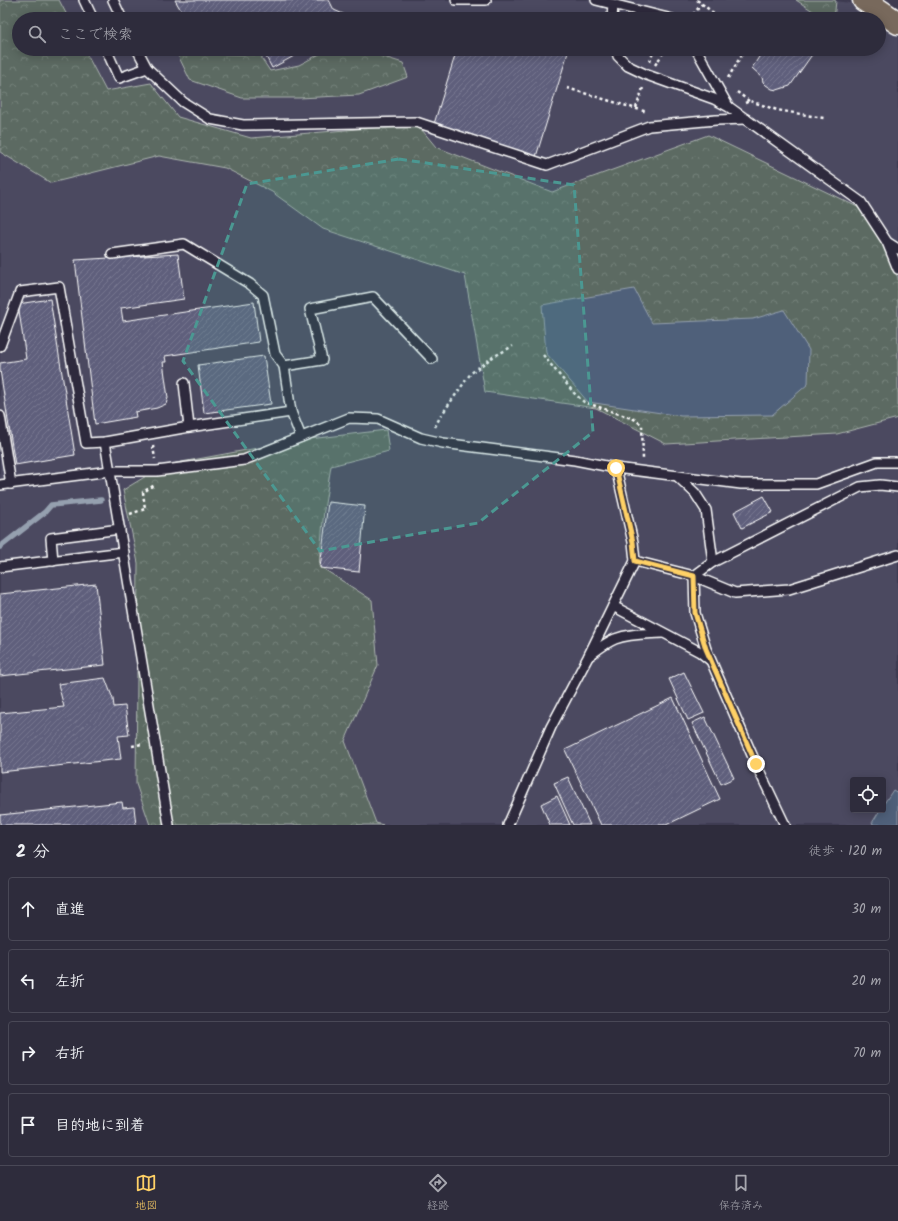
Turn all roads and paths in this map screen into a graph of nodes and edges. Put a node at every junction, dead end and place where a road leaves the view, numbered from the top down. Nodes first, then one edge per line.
1 (84, 0) edge
2 (113, 0) edge
3 (456, 0) edge
4 (486, 0) edge
5 (596, 0) edge
6 (697, 0) edge
7 (864, 0) edge
8 (613, 4) junction
9 (702, 4) junction
10 (90, 12) edge
11 (119, 12) edge
12 (612, 12) edge
13 (644, 12) edge
14 (695, 12) edge
15 (712, 12) edge
16 (882, 12) edge
17 (886, 15) edge
18 (898, 23) edge
19 (109, 56) edge
20 (141, 56) edge
21 (618, 56) edge
22 (661, 56) edge
23 (700, 56) edge
24 (147, 68) junction
25 (647, 75) junction
26 (729, 107) junction
27 (746, 119) junction
28 (887, 242) junction
29 (898, 249) edge
30 (112, 254) dead end
31 (898, 269) edge
32 (0, 346) edge
33 (513, 346) dead end
34 (543, 355) dead end
35 (432, 359) dead end
36 (284, 366) junction
37 (184, 383) dead end
38 (291, 412) junction
39 (0, 416) edge
40 (189, 427) junction
41 (301, 438) junction
42 (105, 442) junction
43 (443, 443) junction
44 (898, 462) edge
45 (616, 468) junction
46 (110, 471) junction
47 (644, 471) junction
48 (677, 476) junction
49 (10, 484) junction
50 (0, 485) edge
51 (898, 487) edge
52 (120, 529) junction
53 (124, 552) junction
54 (898, 555) edge
55 (53, 561) junction
56 (635, 561) junction
57 (713, 562) junction
58 (0, 567) edge
59 (694, 576) junction
60 (612, 606) junction
61 (664, 633) junction
62 (588, 657) junction
63 (711, 661) junction
64 (169, 825) edge
65 (508, 825) edge
66 (785, 825) edge

1 - 10 lane
2 - 11 lane
3 - 4 lane
5 - 8 lane
6 - 9 path
7 - 16 highway
8 - 12 lane
8 - 13 lane
9 - 14 path
9 - 15 path
17 - 18 highway
19 - 24 lane
20 - 24 lane
21 - 25 lane
22 - 25 path
23 - 26 lane
24 - 27 lane
25 - 26 lane
26 - 27 lane
27 - 28 lane
28 - 29 lane
28 - 31 lane
30 - 36 lane
32 - 42 lane
33 - 43 path
34 - 47 path
35 - 36 lane
36 - 38 lane
37 - 40 lane
38 - 40 lane
38 - 41 lane
39 - 49 lane
40 - 42 lane
41 - 43 lane
41 - 46 lane
42 - 46 lane
43 - 45 lane
44 - 48 lane
45 - 47 lane
45 - 56 lane
46 - 49 lane
46 - 52 lane
47 - 48 lane
48 - 57 lane
49 - 50 lane
51 - 57 lane
52 - 53 lane
52 - 55 lane
53 - 55 lane
53 - 64 lane
54 - 59 lane
55 - 58 lane
56 - 59 lane
56 - 60 lane
57 - 59 lane
59 - 63 lane
60 - 61 lane
60 - 62 lane
61 - 62 lane
61 - 63 lane
62 - 65 lane
63 - 66 lane

